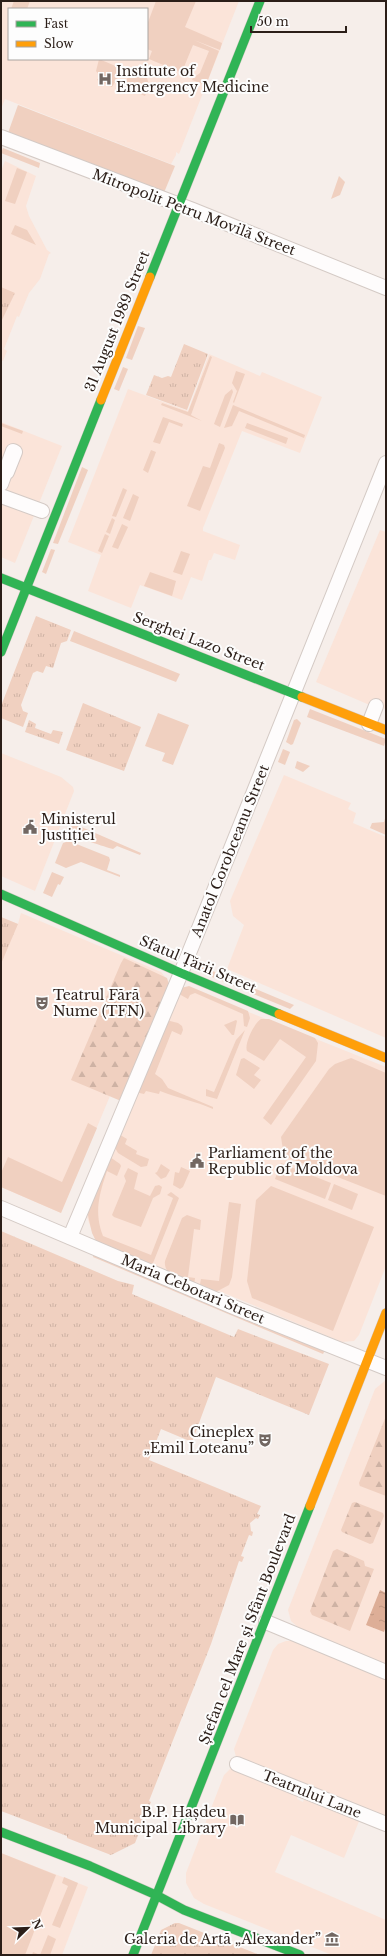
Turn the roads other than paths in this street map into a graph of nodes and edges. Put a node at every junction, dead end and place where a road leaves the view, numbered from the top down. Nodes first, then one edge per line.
1 (260, 1) edge
2 (1, 137) edge
3 (179, 204) junction
4 (386, 288) edge
5 (386, 463) edge
6 (1, 496) edge
7 (42, 511) dead end
8 (1, 578) edge
9 (26, 589) junction
10 (1, 652) edge
11 (294, 694) junction
12 (376, 706) dead end
13 (369, 724) junction
14 (386, 730) edge
15 (1, 894) edge
16 (181, 973) junction
17 (386, 1058) edge
18 (1, 1208) edge
19 (70, 1236) junction
20 (386, 1313) edge
21 (367, 1361) junction
22 (386, 1368) edge
23 (266, 1622) junction
24 (386, 1672) edge
25 (237, 1764) dead end
26 (386, 1824) edge
27 (1, 1832) edge
28 (156, 1895) junction
29 (133, 1955) edge
30 (300, 1955) edge

1 - 3 main road, 31 August 1989 Street
2 - 3 street, Mitropolit Petru Movilă Street
3 - 4 street, Mitropolit Petru Movilă Street
3 - 9 main road, 31 August 1989 Street
5 - 11 street, Anatol Corobceanu Street
6 - 7 street
8 - 9 main road, Serghei Lazo Street
9 - 10 main road, 31 August 1989 Street
9 - 11 main road, Serghei Lazo Street
11 - 13 main road, Serghei Lazo Street
11 - 16 street, Anatol Corobceanu Street
12 - 13 street
13 - 14 main road, Serghei Lazo Street
15 - 16 main road, Sfatul Țării Street
16 - 17 main road, Sfatul Țării Street
16 - 19 street, Anatol Corobceanu Street
18 - 19 street, Maria Cebotari Street
19 - 21 street, Maria Cebotari Street
20 - 21 main road, Ștefan cel Mare și Sfânt Boulevard
21 - 22 street, Maria Cebotari Street
21 - 23 main road, Ștefan cel Mare și Sfânt Boulevard
23 - 24 street
23 - 28 main road, Ștefan cel Mare și Sfânt Boulevard
25 - 26 street, Teatrului Lane
27 - 28 main road
28 - 29 main road, Ștefan cel Mare și Sfânt Boulevard
28 - 30 main road

